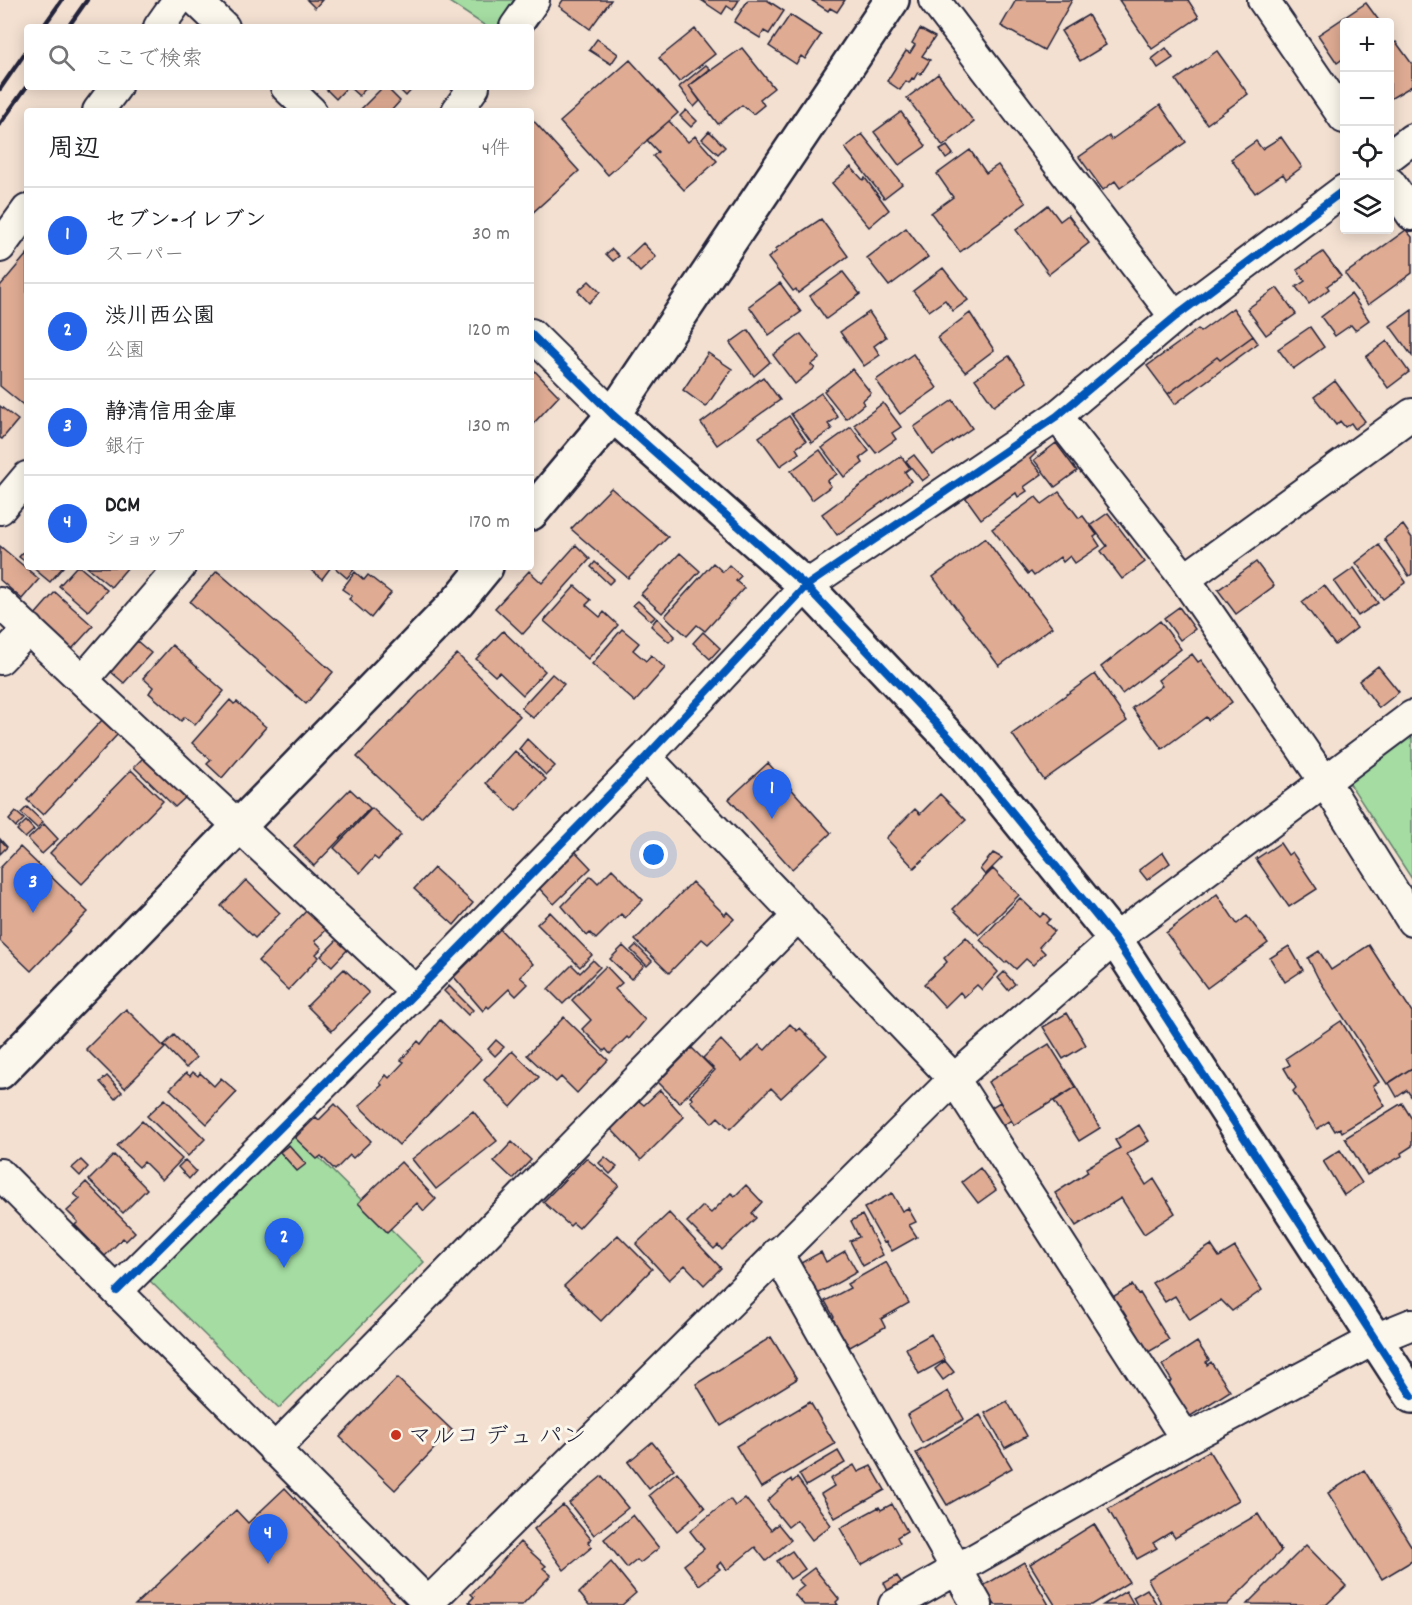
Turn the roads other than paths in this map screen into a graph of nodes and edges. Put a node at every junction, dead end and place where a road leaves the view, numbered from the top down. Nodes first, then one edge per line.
1 (178, 0) edge
2 (196, 0) edge
3 (534, 0) edge
4 (892, 0) edge
5 (934, 0) edge
6 (1263, 0) edge
7 (161, 24) edge
8 (221, 24) edge
9 (517, 24) edge
10 (114, 90) edge
11 (289, 90) edge
12 (472, 90) edge
13 (100, 108) edge
14 (307, 108) edge
15 (459, 108) edge
16 (1340, 112) edge
17 (1412, 139) edge
18 (1394, 152) edge
19 (1394, 190) edge
20 (1340, 193) edge
21 (24, 214) edge
22 (1412, 215) edge
23 (0, 247) edge
24 (1175, 316) junction
25 (534, 337) edge
26 (1412, 414) edge
27 (613, 415) junction
28 (1057, 416) junction
29 (24, 481) edge
30 (0, 509) edge
31 (534, 509) edge
32 (177, 570) edge
33 (484, 570) edge
34 (1185, 579) junction
35 (806, 586) junction
36 (0, 603) edge
37 (29, 629) junction
38 (0, 659) edge
39 (83, 680) junction
40 (1412, 716) edge
41 (646, 757) junction
42 (1325, 782) junction
43 (241, 827) junction
44 (799, 915) junction
45 (1412, 921) edge
46 (1115, 939) junction
47 (416, 992) junction
48 (0, 1072) edge
49 (954, 1078) junction
50 (0, 1174) edge
51 (777, 1253) junction
52 (117, 1291) junction
53 (1412, 1324) edge
54 (1375, 1339) junction
55 (1412, 1396) edge
56 (1186, 1439) junction
57 (274, 1450) junction
58 (956, 1572) junction
59 (429, 1604) edge
60 (894, 1605) edge
61 (976, 1605) edge

1 - 7 street
2 - 8 street
3 - 9 street
4 - 27 street
5 - 24 street
6 - 16 street
10 - 13 street
11 - 14 street
12 - 15 street
17 - 18 street
19 - 22 street
20 - 24 street
21 - 23 street
24 - 28 street
25 - 27 street
26 - 34 street
27 - 31 street
27 - 35 street
28 - 34 street
28 - 35 street
29 - 30 street
32 - 39 street
33 - 43 street
34 - 42 street
35 - 41 street
35 - 46 street
36 - 37 street
37 - 38 street
37 - 39 street
39 - 43 street
40 - 42 street
41 - 44 street
41 - 47 street
42 - 45 street
42 - 46 street
43 - 47 street
43 - 48 street
44 - 49 street
44 - 57 street
46 - 49 street
46 - 54 street
47 - 52 street
49 - 51 street
49 - 56 street
50 - 52 street
51 - 58 street
51 - 59 street
52 - 57 street
53 - 54 street
54 - 55 street
54 - 56 street
56 - 58 street
57 - 59 street
58 - 60 street
58 - 61 street

